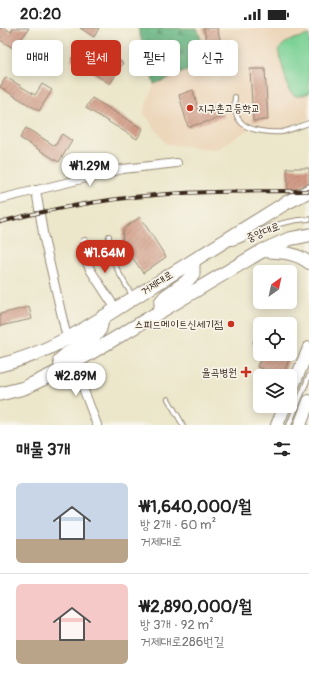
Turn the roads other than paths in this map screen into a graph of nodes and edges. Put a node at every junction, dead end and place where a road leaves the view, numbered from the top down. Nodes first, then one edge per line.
1 (235, 97) dead end
2 (309, 123) edge
3 (177, 163) dead end
4 (36, 190) junction
5 (309, 191) edge
6 (0, 199) edge
7 (309, 219) edge
8 (309, 235) edge
9 (109, 236) dead end
10 (85, 242) dead end
11 (218, 246) junction
12 (262, 250) junction
13 (193, 261) junction
14 (309, 263) edge
15 (134, 298) junction
16 (116, 309) junction
17 (161, 311) junction
18 (103, 317) junction
19 (67, 338) junction
20 (309, 348) edge
21 (77, 362) junction
22 (0, 365) edge
23 (62, 370) junction
24 (297, 376) edge
25 (309, 376) edge
26 (0, 394) edge
27 (168, 398) dead end
28 (309, 401) edge
29 (282, 413) edge
30 (96, 425) edge
31 (183, 425) edge
32 (277, 425) edge
33 (290, 425) edge
34 (300, 425) edge

1 - 2 lane
3 - 4 street
4 - 6 street
4 - 19 street
5 - 11 main road, 거제대로
7 - 11 lane, 중앙대로
8 - 12 main road
9 - 15 lane
10 - 16 street
11 - 13 main road, 거제대로
12 - 14 main road
12 - 17 main road
13 - 15 main road, 거제대로
13 - 17 main road
15 - 16 main road, 거제대로
16 - 18 main road, 거제대로
17 - 21 main road
18 - 19 main road, 거제대로
18 - 23 main road
19 - 22 main road, 거제대로
20 - 24 main road
21 - 23 main road
21 - 30 street
23 - 26 main road
25 - 33 lane
27 - 31 lane
28 - 34 main road
29 - 32 main road

